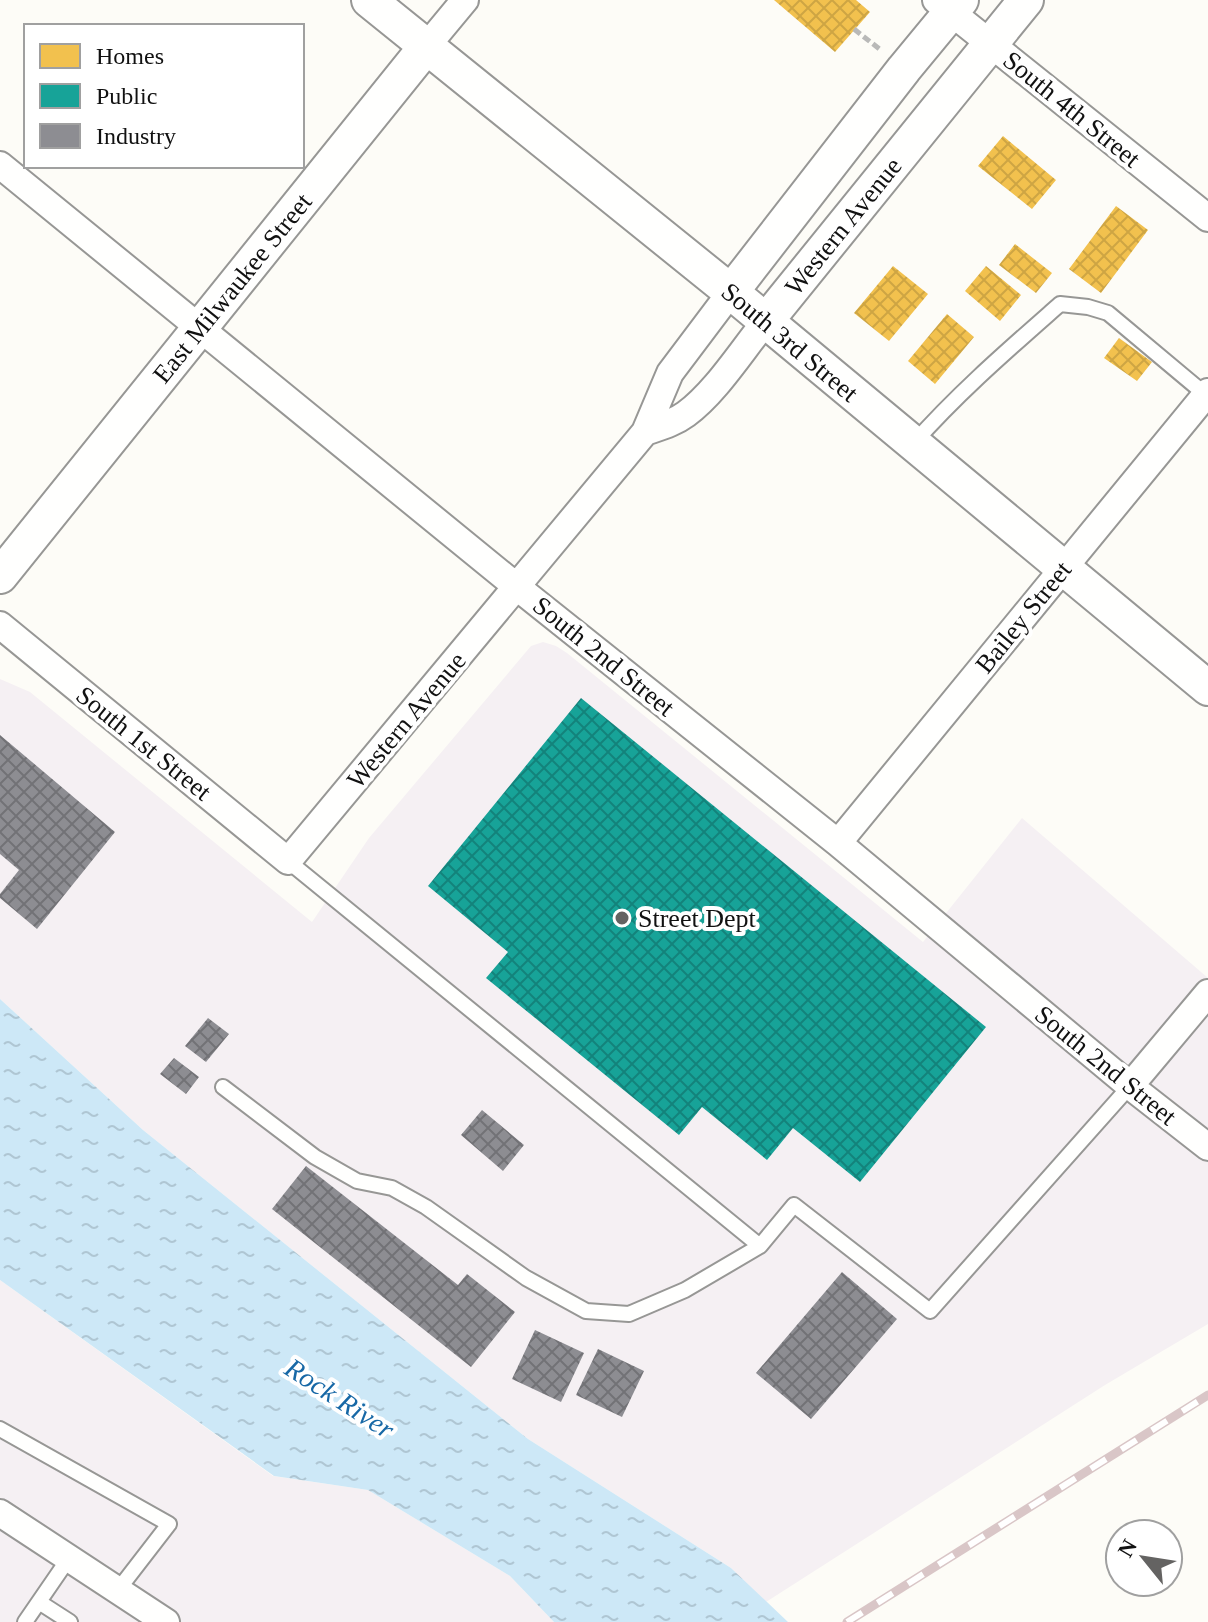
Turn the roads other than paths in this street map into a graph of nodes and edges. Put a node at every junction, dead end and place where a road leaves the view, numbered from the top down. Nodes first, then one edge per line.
1 (369, 0) edge
2 (465, 0) edge
3 (1026, 0) edge
4 (949, 4) edge
5 (991, 43) junction
6 (426, 47) junction
7 (0, 165) edge
8 (1208, 218) edge
9 (731, 292) junction
10 (766, 321) junction
11 (201, 326) junction
12 (1207, 393) edge
13 (645, 432) junction
14 (913, 444) junction
15 (1063, 568) junction
16 (0, 576) edge
17 (517, 587) junction
18 (0, 625) edge
19 (1208, 688) edge
20 (838, 843) junction
21 (288, 861) junction
22 (1208, 993) edge
23 (1130, 1086) junction
24 (223, 1087) dead end
25 (1208, 1147) edge
26 (760, 1246) junction
27 (0, 1429) edge
28 (0, 1513) edge
29 (69, 1558) junction
30 (118, 1590) junction
31 (39, 1602) junction
32 (25, 1622) edge
33 (70, 1622) edge
34 (166, 1622) edge

1 - 6 street, South 3rd Street
2 - 6 street, East Milwaukee Street
3 - 5 street, Western Avenue
4 - 5 street, South 4th Street
4 - 9 street, Western Avenue
5 - 8 street, South 4th Street
5 - 10 street, Western Avenue
6 - 9 street, South 3rd Street
6 - 11 street, East Milwaukee Street
7 - 11 street, South 2nd Street
9 - 10 street, South 3rd Street
9 - 13 street, Western Avenue
10 - 13 street, Western Avenue
10 - 14 street, South 3rd Street
11 - 16 street, East Milwaukee Street
11 - 17 street, South 2nd Street
12 - 14 lane
12 - 15 street, Bailey Street
13 - 17 street, Western Avenue
14 - 15 street, South 3rd Street
15 - 19 street, South 3rd Street
15 - 20 street, Bailey Street
17 - 20 street, South 2nd Street
17 - 21 street, Western Avenue
18 - 21 street, South 1st Street
20 - 23 street, South 2nd Street
21 - 26 lane
22 - 23 street
23 - 25 street, South 2nd Street
23 - 26 lane
24 - 26 lane
27 - 30 lane
28 - 29 street
29 - 30 street
29 - 31 lane
30 - 34 street
31 - 32 lane
31 - 33 lane

